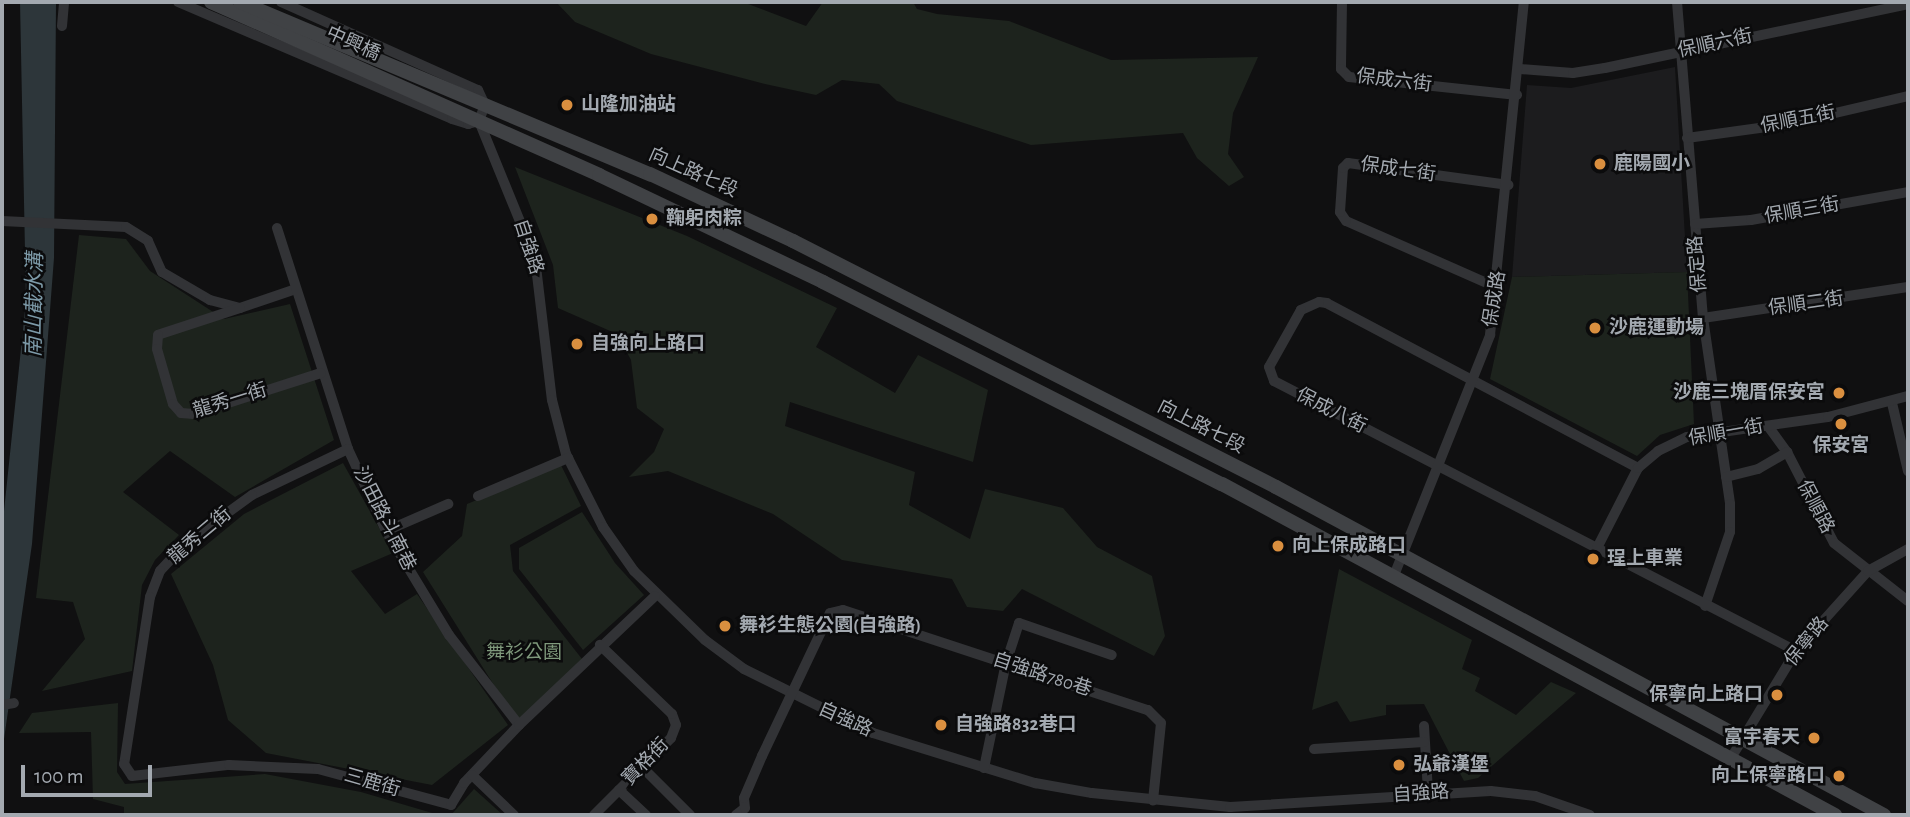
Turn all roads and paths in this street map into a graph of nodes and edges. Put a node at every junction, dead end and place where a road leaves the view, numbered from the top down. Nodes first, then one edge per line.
1 (64, 2) edge
2 (178, 2) edge
3 (211, 2) edge
4 (240, 2) edge
5 (281, 2) edge
6 (1342, 2) edge
7 (1524, 2) edge
8 (1677, 2) edge
9 (1908, 4) edge
10 (62, 26) dead end
11 (1684, 50) junction
12 (1520, 69) junction
13 (1517, 95) junction
14 (1908, 96) edge
15 (485, 105) junction
16 (479, 121) junction
17 (1687, 138) junction
18 (1509, 185) junction
19 (1908, 192) edge
20 (2, 221) edge
21 (1695, 224) junction
22 (277, 228) dead end
23 (1908, 287) edge
24 (1498, 288) junction
25 (296, 289) junction
26 (240, 307) junction
27 (1703, 318) junction
28 (321, 373) junction
29 (1474, 380) junction
30 (1908, 396) edge
31 (1892, 403) junction
32 (1768, 426) junction
33 (1717, 434) junction
34 (348, 449) junction
35 (1787, 452) junction
36 (568, 458) junction
37 (1439, 467) junction
38 (1638, 468) junction
39 (1908, 471) edge
40 (1726, 477) junction
41 (478, 496) dead end
42 (448, 505) dead end
43 (386, 531) junction
44 (1597, 548) junction
45 (1908, 549) edge
46 (1400, 558) junction
47 (1868, 571) junction
48 (1393, 578) junction
49 (655, 596) junction
50 (1908, 601) edge
51 (1705, 606) junction
52 (600, 645) junction
53 (1796, 651) junction
54 (1112, 655) dead end
55 (1006, 663) junction
56 (790, 695) junction
57 (14, 703) dead end
58 (2, 705) edge
59 (519, 725) junction
60 (1424, 726) dead end
61 (1741, 740) junction
62 (1424, 742) junction
63 (1314, 749) dead end
64 (1731, 758) junction
65 (642, 767) junction
66 (984, 768) junction
67 (126, 772) joint
68 (472, 775) junction
69 (619, 790) junction
70 (1429, 792) junction
71 (1153, 801) junction
72 (514, 815) edge
73 (594, 815) edge
74 (646, 815) edge
75 (690, 815) edge
76 (736, 815) edge
77 (1590, 815) edge
78 (1835, 815) edge
79 (1884, 815) edge

1 - 10 street
2 - 16 street
3 - 16 main road, 中興橋
4 - 15 main road, 中興橋
5 - 15 street
6 - 13 street, 保成六街
7 - 12 street, 保成路
8 - 11 street, 保定路
9 - 11 street, 保順六街
11 - 12 street, 保順六街
11 - 17 street, 保定路
12 - 13 street, 保成路
13 - 18 street, 保成路
14 - 17 street, 保順五街
15 - 16 street
15 - 46 main road, 向上路七段
16 - 36 street, 自強路
16 - 48 main road
17 - 21 street, 保定路
18 - 24 street, 保成路
18 - 24 street, 保成七街
19 - 21 street, 保順三街
20 - 26 street
21 - 27 street, 保定路
22 - 25 street, 沙田路斗南巷
23 - 27 street, 保順二街
24 - 29 street, 保成路
25 - 26 street
25 - 28 street, 沙田路斗南巷
26 - 28 street, 龍秀一街
27 - 33 street, 保定路
28 - 34 street, 沙田路斗南巷
29 - 37 street, 保成路
29 - 37 street, 保成八街
29 - 38 street, 保成八街
30 - 31 street, 保順一街
31 - 32 street, 保順一街
31 - 39 street
32 - 33 street, 保順一街
32 - 35 street, 保順路
33 - 38 street, 保順一街
33 - 40 street, 保定路
34 - 43 street, 沙田路斗南巷
34 - 67 street, 龍秀二街
35 - 40 street
35 - 47 street, 保順路
36 - 41 street
36 - 49 street, 自強路
37 - 44 street, 保成八街
37 - 46 street, 保成路
38 - 44 street, 保順一街
40 - 51 street, 保定路
42 - 43 street
43 - 59 street, 沙田路斗南巷
44 - 51 street, 保成八街
45 - 47 street, 保寧路
46 - 48 street, 保成路
46 - 61 main road, 向上路七段
47 - 50 street, 保順路
47 - 53 street, 保寧路
48 - 64 main road
49 - 52 street, 三鹿街
49 - 56 street, 自強路
51 - 53 street, 保成八街
52 - 59 street, 三鹿街
52 - 65 street, 寶格街
53 - 61 street, 保寧路
54 - 55 street
55 - 56 street, 自強路780巷
55 - 66 street
55 - 71 street, 自強路780巷
56 - 66 street, 自強路
56 - 76 street
57 - 58 street
59 - 68 street, 三鹿街
60 - 62 street
61 - 64 street, 保寧路
61 - 79 main road, 向上路七段
62 - 63 street
62 - 70 street
64 - 78 main road
65 - 69 street, 寶格街
65 - 75 street
66 - 71 street, 自強路
67 - 68 street, 三鹿街
68 - 72 street
69 - 73 street, 寶格街
69 - 74 street
70 - 71 street, 自強路
70 - 77 street, 自強路

